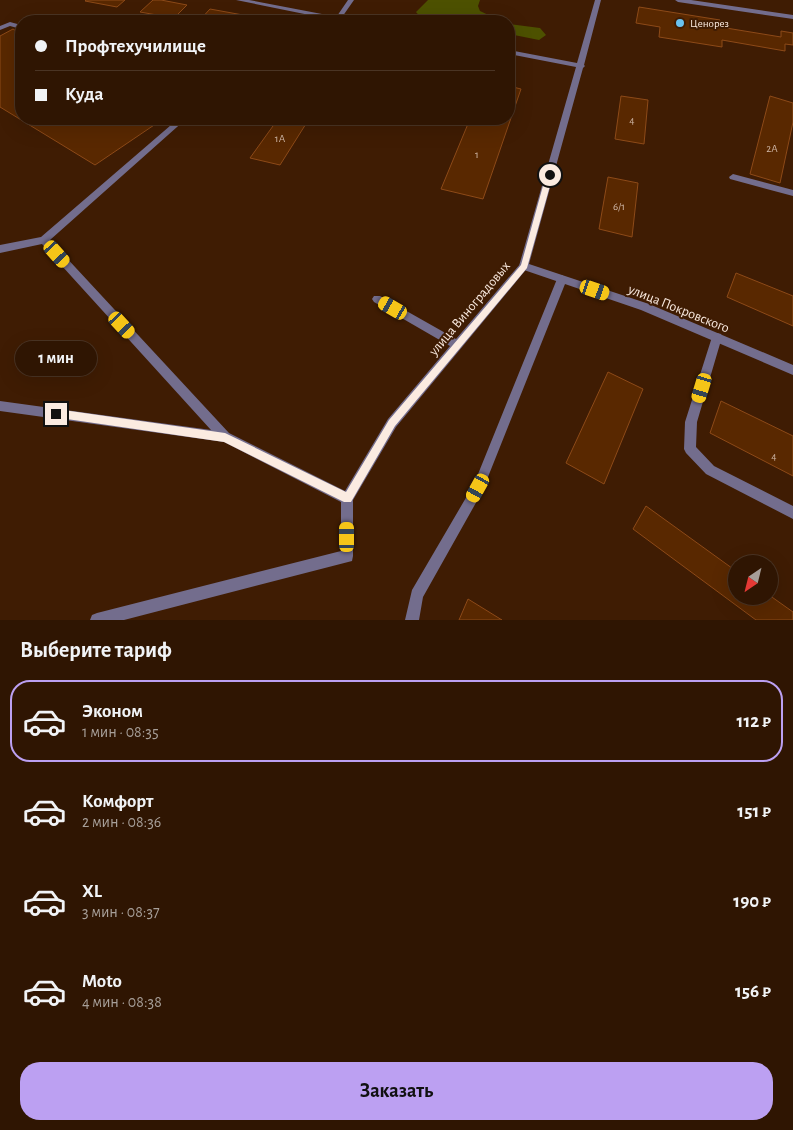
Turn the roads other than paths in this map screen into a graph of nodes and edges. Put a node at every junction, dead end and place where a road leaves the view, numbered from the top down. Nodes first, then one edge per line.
1 (239, 0) edge
2 (351, 0) edge
3 (598, 0) edge
4 (678, 0) edge
5 (317, 15) edge
6 (341, 15) edge
7 (793, 17) edge
8 (15, 25) edge
9 (0, 28) edge
10 (515, 53) edge
11 (581, 66) junction
12 (175, 125) edge
13 (733, 177) dead end
14 (793, 193) edge
15 (44, 240) junction
16 (0, 249) edge
17 (524, 266) junction
18 (562, 279) junction
19 (377, 299) dead end
20 (717, 337) junction
21 (457, 345) junction
22 (793, 370) edge
23 (0, 406) edge
24 (225, 437) junction
25 (348, 498) junction
26 (793, 513) edge
27 (98, 620) edge
28 (412, 620) edge

1 - 5 street
2 - 6 street
3 - 11 street, улица Виноградовых
4 - 7 street
8 - 9 street
10 - 11 street
11 - 17 street, улица Виноградовых
12 - 15 street
13 - 14 street
15 - 16 street
15 - 24 street
17 - 18 street, улица Покровского
17 - 21 street, улица Виноградовых
18 - 20 street, улица Покровского
18 - 28 street
19 - 21 street
20 - 22 street, улица Покровского
20 - 26 street
21 - 25 street, улица Виноградовых
23 - 24 street
24 - 25 street
25 - 27 street

